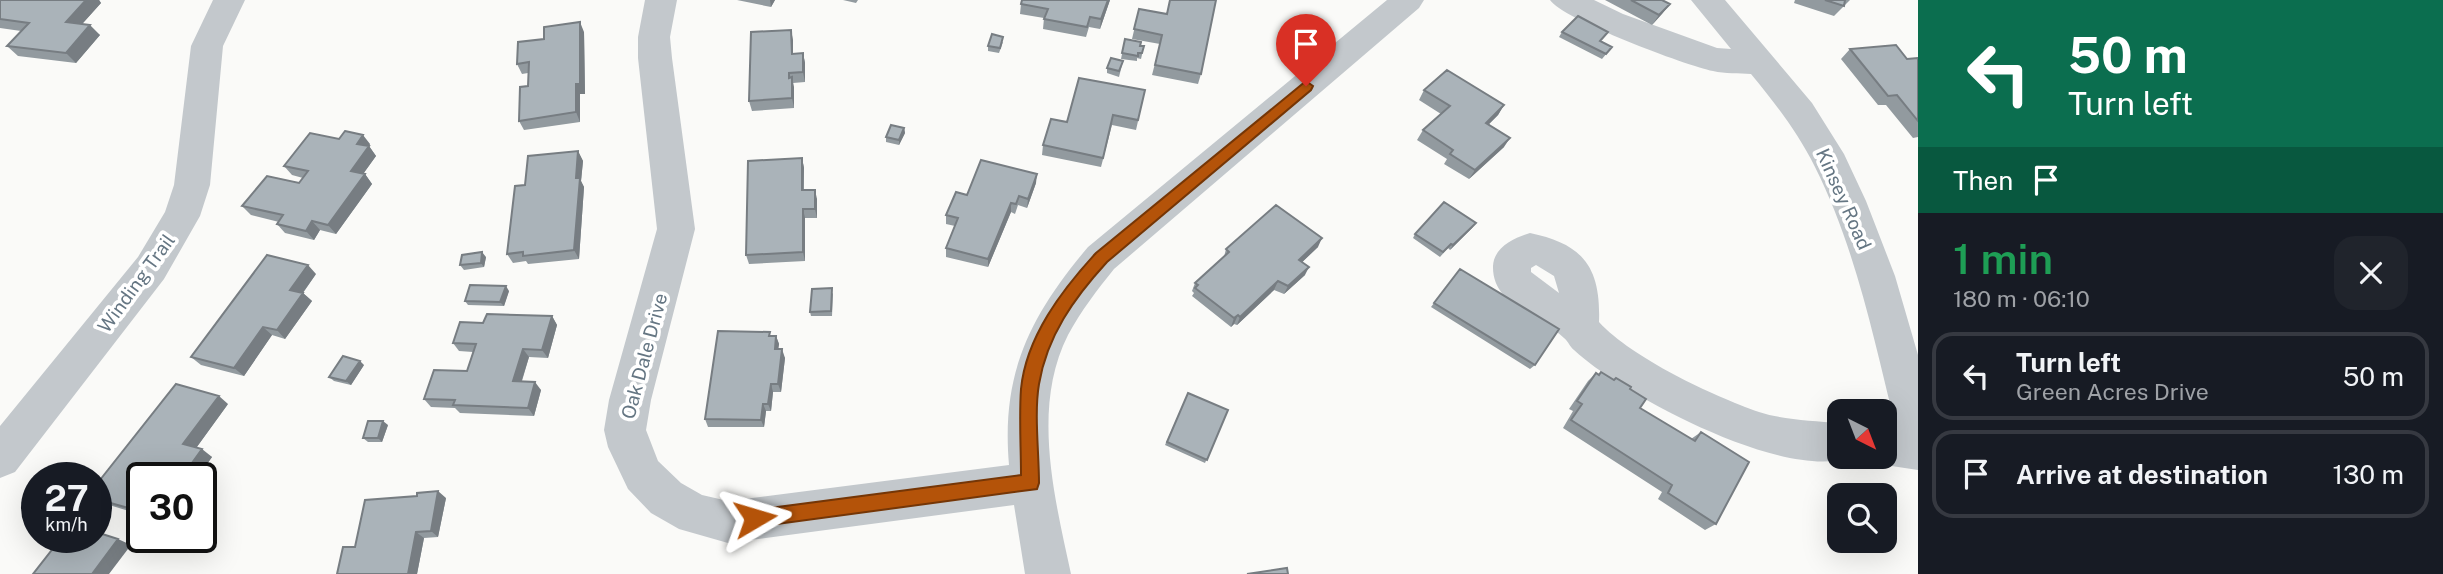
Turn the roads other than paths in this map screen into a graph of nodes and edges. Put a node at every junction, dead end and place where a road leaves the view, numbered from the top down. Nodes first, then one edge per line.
1 (229, 0) edge
2 (662, 0) edge
3 (1408, 0) edge
4 (1566, 0) edge
5 (1707, 0) edge
6 (1761, 62) junction
7 (1579, 326) dead end
8 (1918, 431) edge
9 (1827, 441) edge
10 (1897, 447) edge
11 (1918, 450) edge
12 (0, 457) edge
13 (1030, 483) junction
14 (1048, 574) edge

1 - 12 street, Winding Trail
2 - 13 street, Oak Dale Drive
3 - 13 street
4 - 6 street
5 - 6 street, Kinsey Road
6 - 8 street, Kinsey Road
7 - 9 street
10 - 11 street
13 - 14 street

